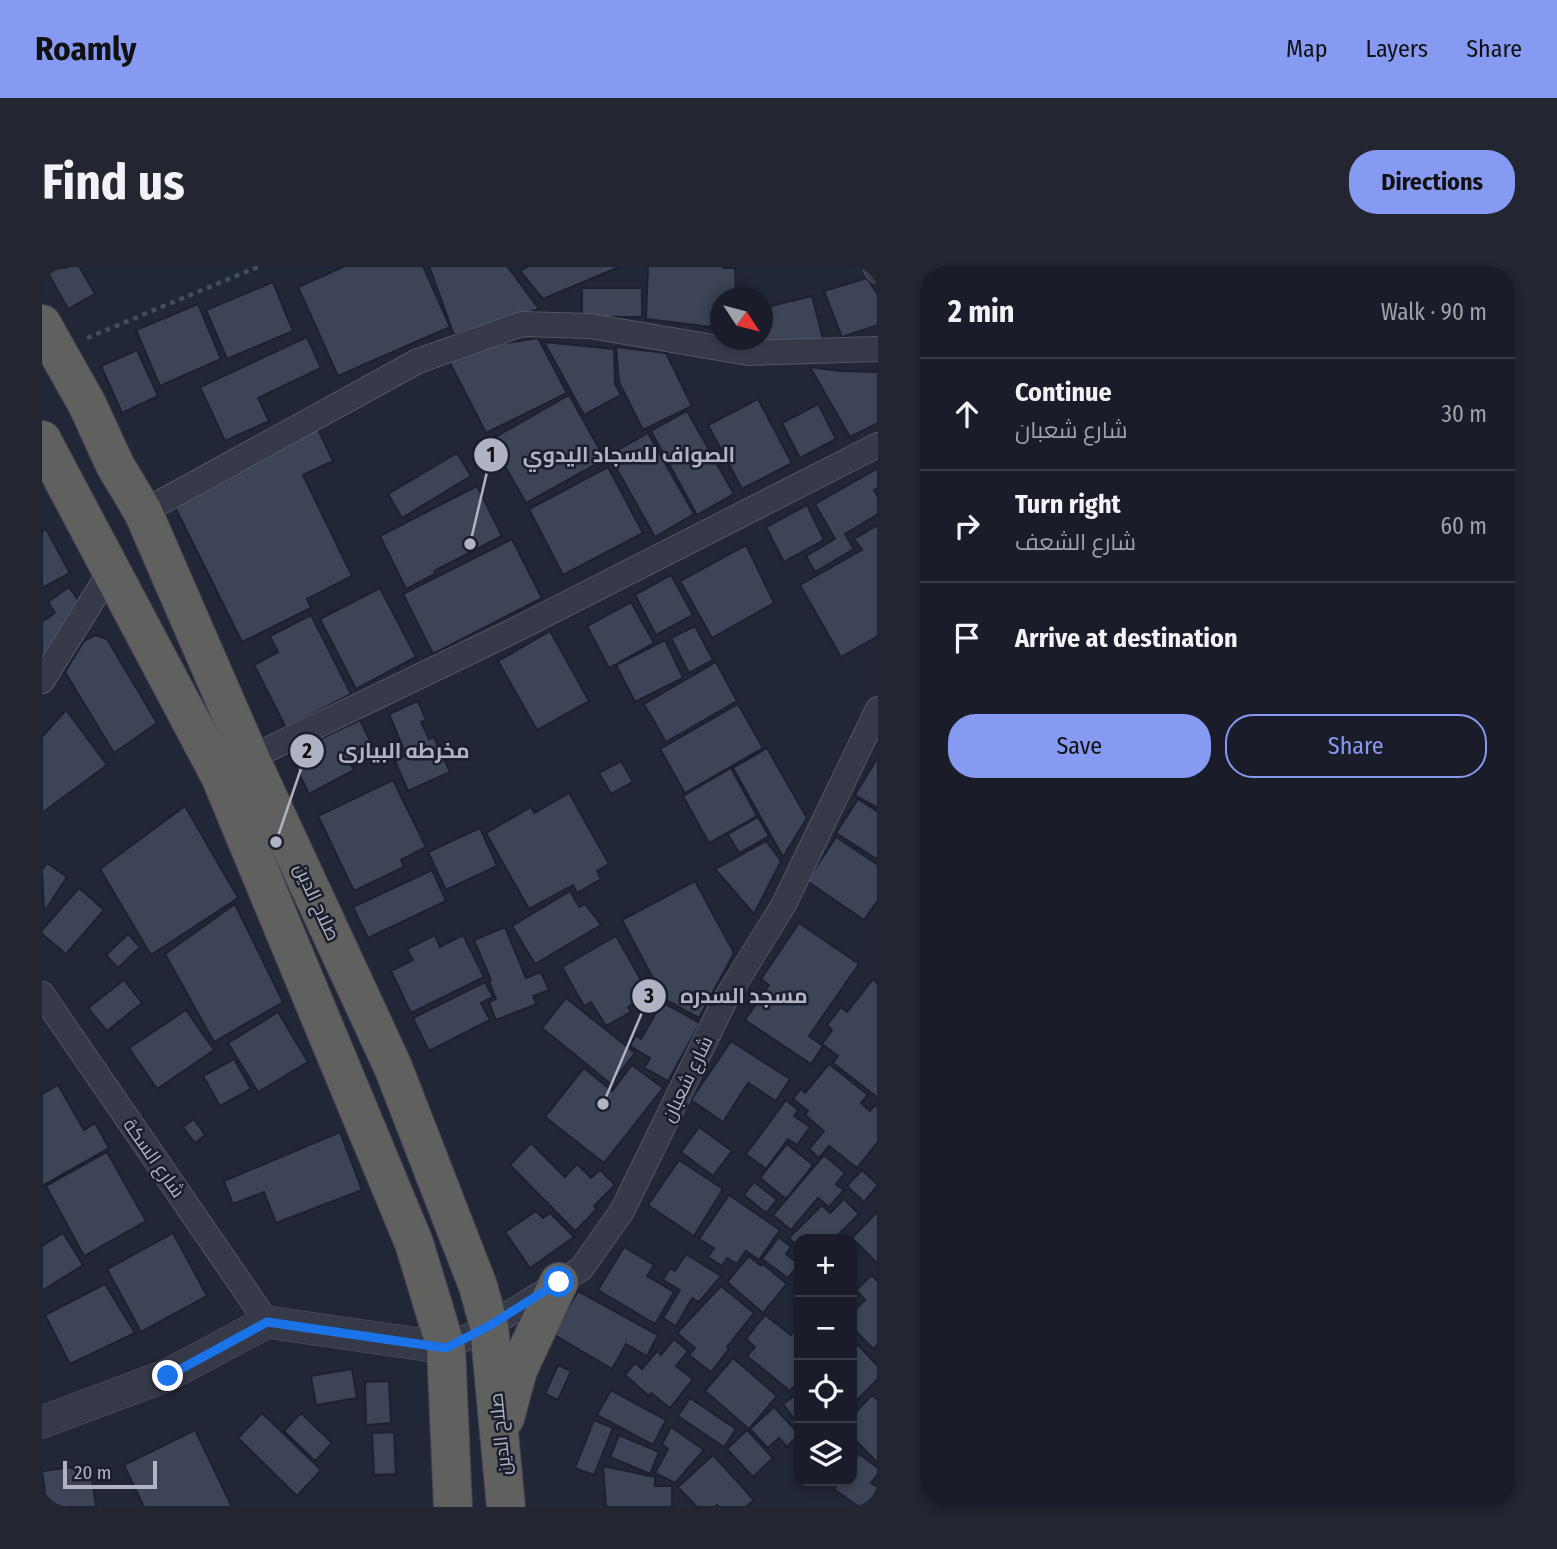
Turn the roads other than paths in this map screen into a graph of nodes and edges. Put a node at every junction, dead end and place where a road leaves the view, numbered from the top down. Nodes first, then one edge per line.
1 (874, 266) edge
2 (878, 271) edge
3 (49, 337) edge
4 (878, 349) edge
5 (42, 440) edge
6 (878, 445) edge
7 (143, 512) junction
8 (110, 572) junction
9 (42, 681) edge
10 (878, 709) edge
11 (250, 758) junction
12 (42, 994) edge
13 (559, 1282) junction
14 (267, 1322) junction
15 (489, 1326) junction
16 (446, 1348) junction
17 (42, 1422) edge
18 (500, 1436) junction
19 (453, 1507) edge
20 (506, 1507) edge

1 - 2 street
3 - 7 highway, صلاح الدين
4 - 7 street
5 - 8 highway, صلاح الدين
6 - 11 street
7 - 11 highway, صلاح الدين
8 - 9 street
8 - 16 highway, صلاح الدين
10 - 13 street, شارع شعبان
11 - 15 highway, صلاح الدين
12 - 14 street, شارع السكة
13 - 15 street, شارع شعبان
13 - 18 highway
14 - 16 street
14 - 17 street
15 - 16 street, شارع شعبان
15 - 18 highway, صلاح الدين
16 - 19 highway, صلاح الدين
18 - 20 highway, صلاح الدين

